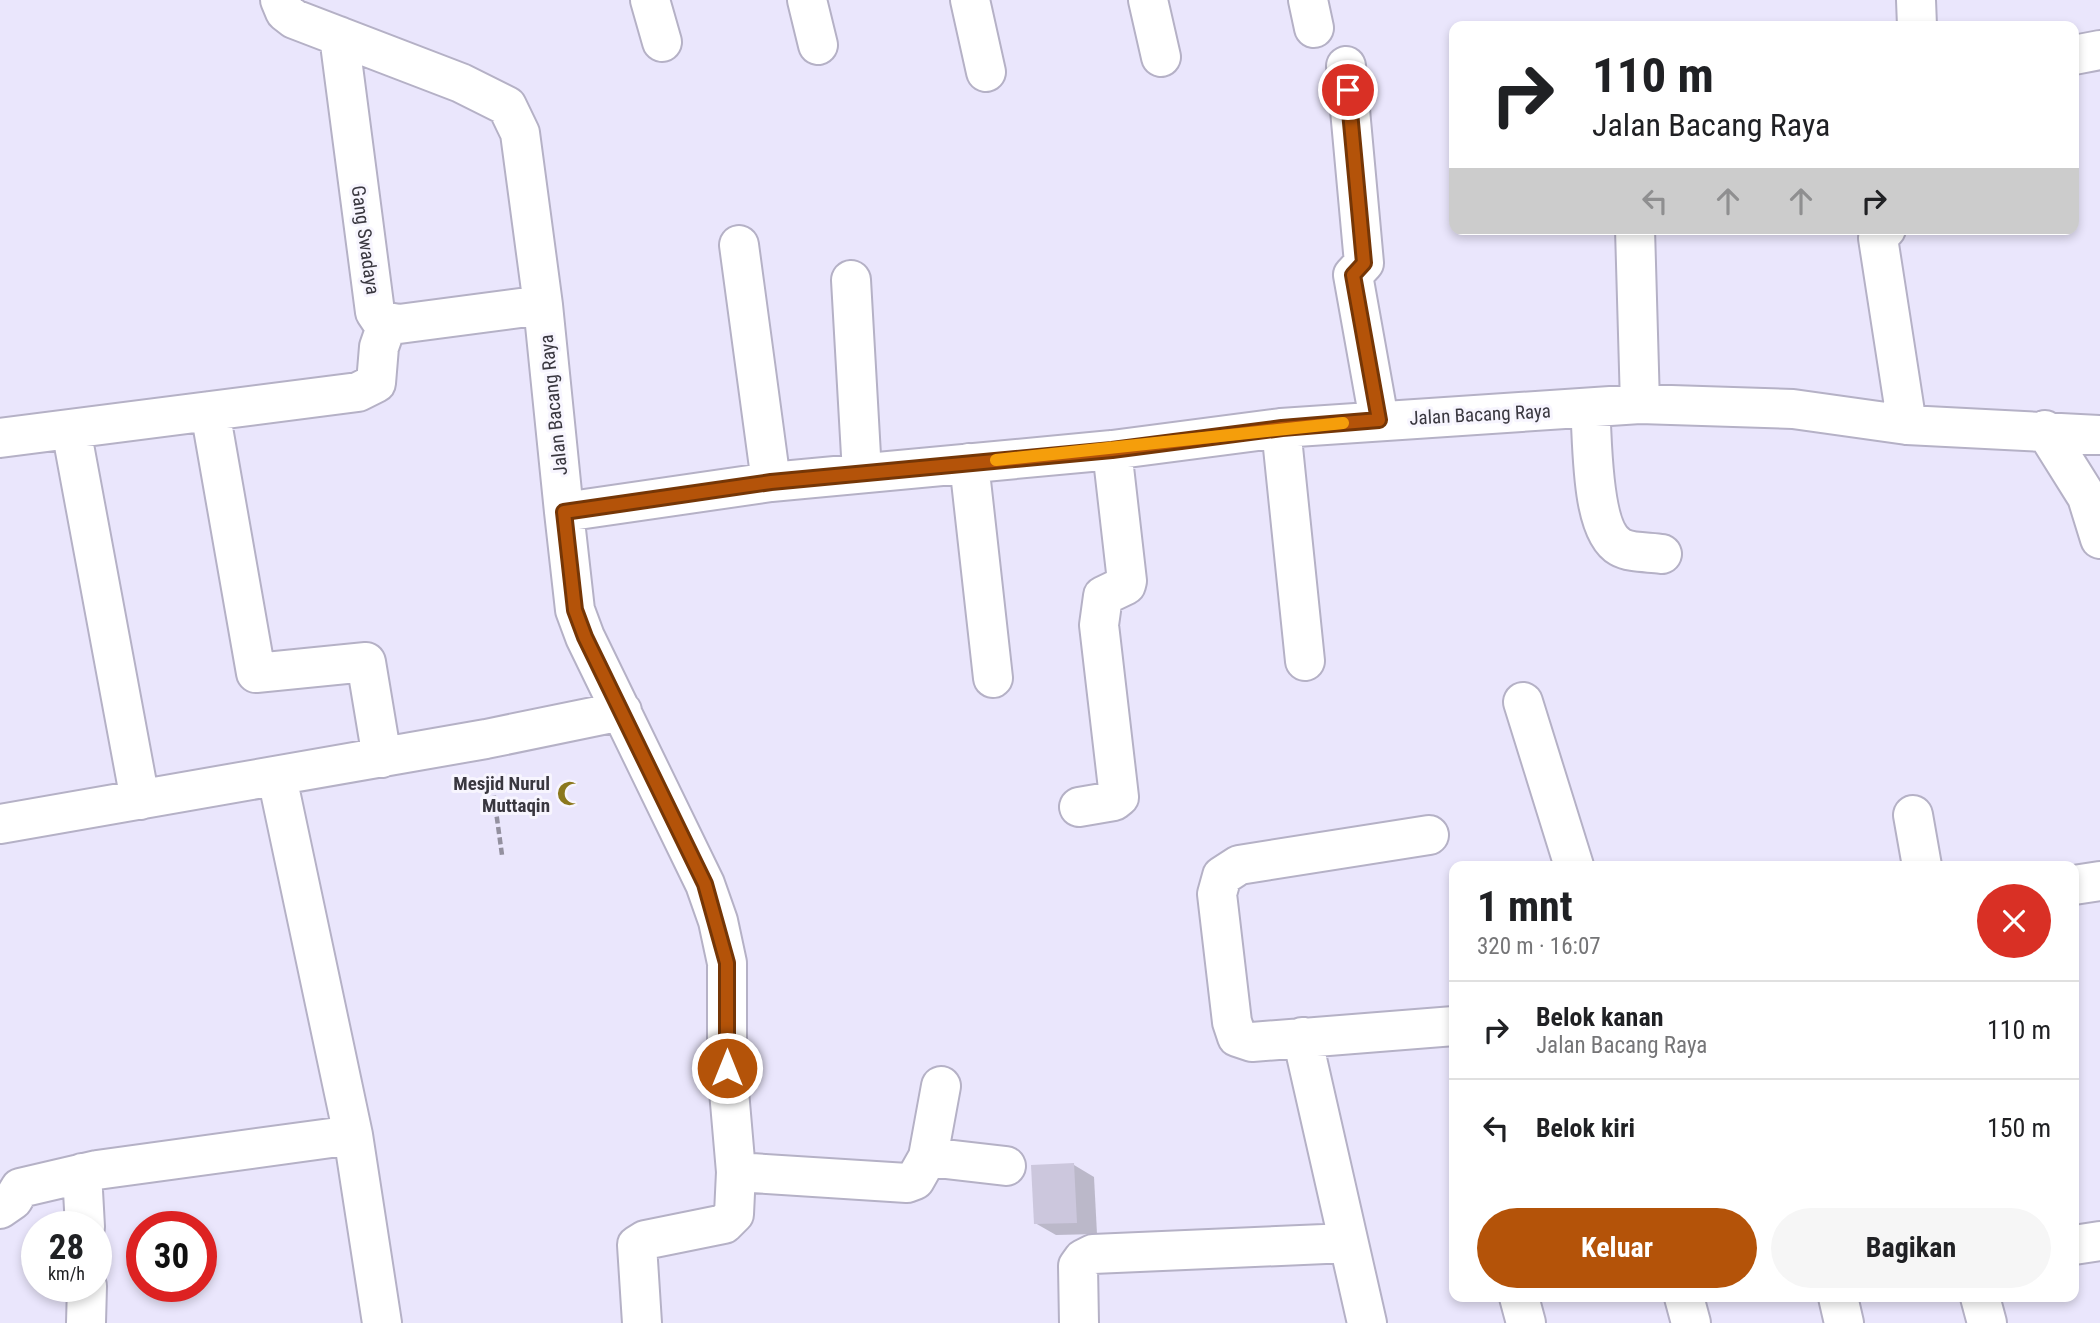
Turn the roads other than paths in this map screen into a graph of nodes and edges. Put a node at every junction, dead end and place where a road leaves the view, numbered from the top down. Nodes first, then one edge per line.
1 (281, 0) edge
2 (650, 0) edge
3 (807, 0) edge
4 (971, 0) edge
5 (1148, 0) edge
6 (1916, 0) edge
7 (1917, 21) edge
8 (339, 36) junction
9 (662, 42) dead end
10 (818, 45) dead end
11 (2100, 50) edge
12 (2079, 54) edge
13 (1161, 57) dead end
14 (1346, 66) dead end
15 (986, 72) dead end
16 (1634, 235) edge
17 (1881, 235) edge
18 (739, 245) dead end
19 (851, 280) dead end
20 (543, 305) junction
21 (387, 324) junction
22 (1640, 404) junction
23 (1590, 408) junction
24 (210, 411) junction
25 (1379, 420) junction
26 (1907, 425) junction
27 (1282, 428) junction
28 (71, 429) junction
29 (2045, 430) junction
30 (2100, 435) edge
31 (0, 438) edge
32 (1112, 450) junction
33 (969, 463) junction
34 (862, 473) junction
35 (771, 482) junction
36 (564, 512) junction
37 (2100, 539) edge
38 (1662, 554) dead end
39 (1305, 661) dead end
40 (993, 678) dead end
41 (1523, 702) dead end
42 (622, 711) junction
43 (382, 758) junction
44 (277, 777) junction
45 (140, 800) junction
46 (1079, 807) dead end
47 (1913, 815) dead end
48 (0, 824) edge
49 (1429, 835) dead end
50 (1572, 861) edge
51 (1921, 861) edge
52 (2100, 881) edge
53 (2079, 884) edge
54 (1449, 1026) edge
55 (1302, 1037) junction
56 (942, 1086) dead end
57 (354, 1135) junction
58 (928, 1157) junction
59 (1006, 1166) dead end
60 (736, 1172) junction
61 (82, 1173) junction
62 (0, 1209) edge
63 (84, 1211) edge
64 (2100, 1241) edge
65 (1348, 1243) junction
66 (2079, 1244) edge
67 (87, 1302) edge
68 (1521, 1302) edge
69 (1685, 1302) edge
70 (1839, 1302) edge
71 (1981, 1302) edge
72 (86, 1323) edge
73 (382, 1323) edge
74 (642, 1323) edge
75 (1079, 1323) edge
76 (1367, 1323) edge
77 (1526, 1323) edge
78 (1691, 1323) edge
79 (1844, 1323) edge
80 (1987, 1323) edge

1 - 8 street, Jalan Bacang Raya
2 - 9 street
3 - 10 street
4 - 15 street
5 - 13 street
6 - 7 street
8 - 20 street, Jalan Bacang Raya
8 - 21 street, Gang Swadaya
11 - 12 street
14 - 25 street
16 - 22 street
17 - 26 street
18 - 35 street
19 - 34 street
20 - 21 street
20 - 36 street, Jalan Bacang Raya
21 - 24 street
22 - 23 street, Jalan Bacang Raya
22 - 26 street, Jalan Bacang Raya
23 - 25 street, Jalan Bacang Raya
23 - 38 street
24 - 28 street
24 - 43 street
25 - 27 street, Jalan Bacang Raya
26 - 29 street, Jalan Bacang Raya
27 - 32 street, Jalan Bacang Raya
27 - 39 street
28 - 31 street
28 - 45 street
29 - 30 street, Jalan Bacang Raya
29 - 37 street
32 - 33 street, Jalan Bacang Raya
32 - 46 street
33 - 34 street, Jalan Bacang Raya
33 - 40 street
34 - 35 street, Jalan Bacang Raya
35 - 36 street, Jalan Bacang Raya
36 - 42 street
41 - 50 street
42 - 43 street
42 - 60 street
43 - 44 street
44 - 45 street
44 - 57 street
45 - 48 street
47 - 51 street
49 - 55 street
52 - 53 street
54 - 55 street
55 - 65 street
56 - 58 street
57 - 61 street
57 - 73 street
58 - 59 street
58 - 60 street
60 - 74 street
61 - 62 street
61 - 63 street
64 - 66 street
65 - 75 street
65 - 76 street
67 - 72 street
68 - 77 street
69 - 78 street
70 - 79 street
71 - 80 street

